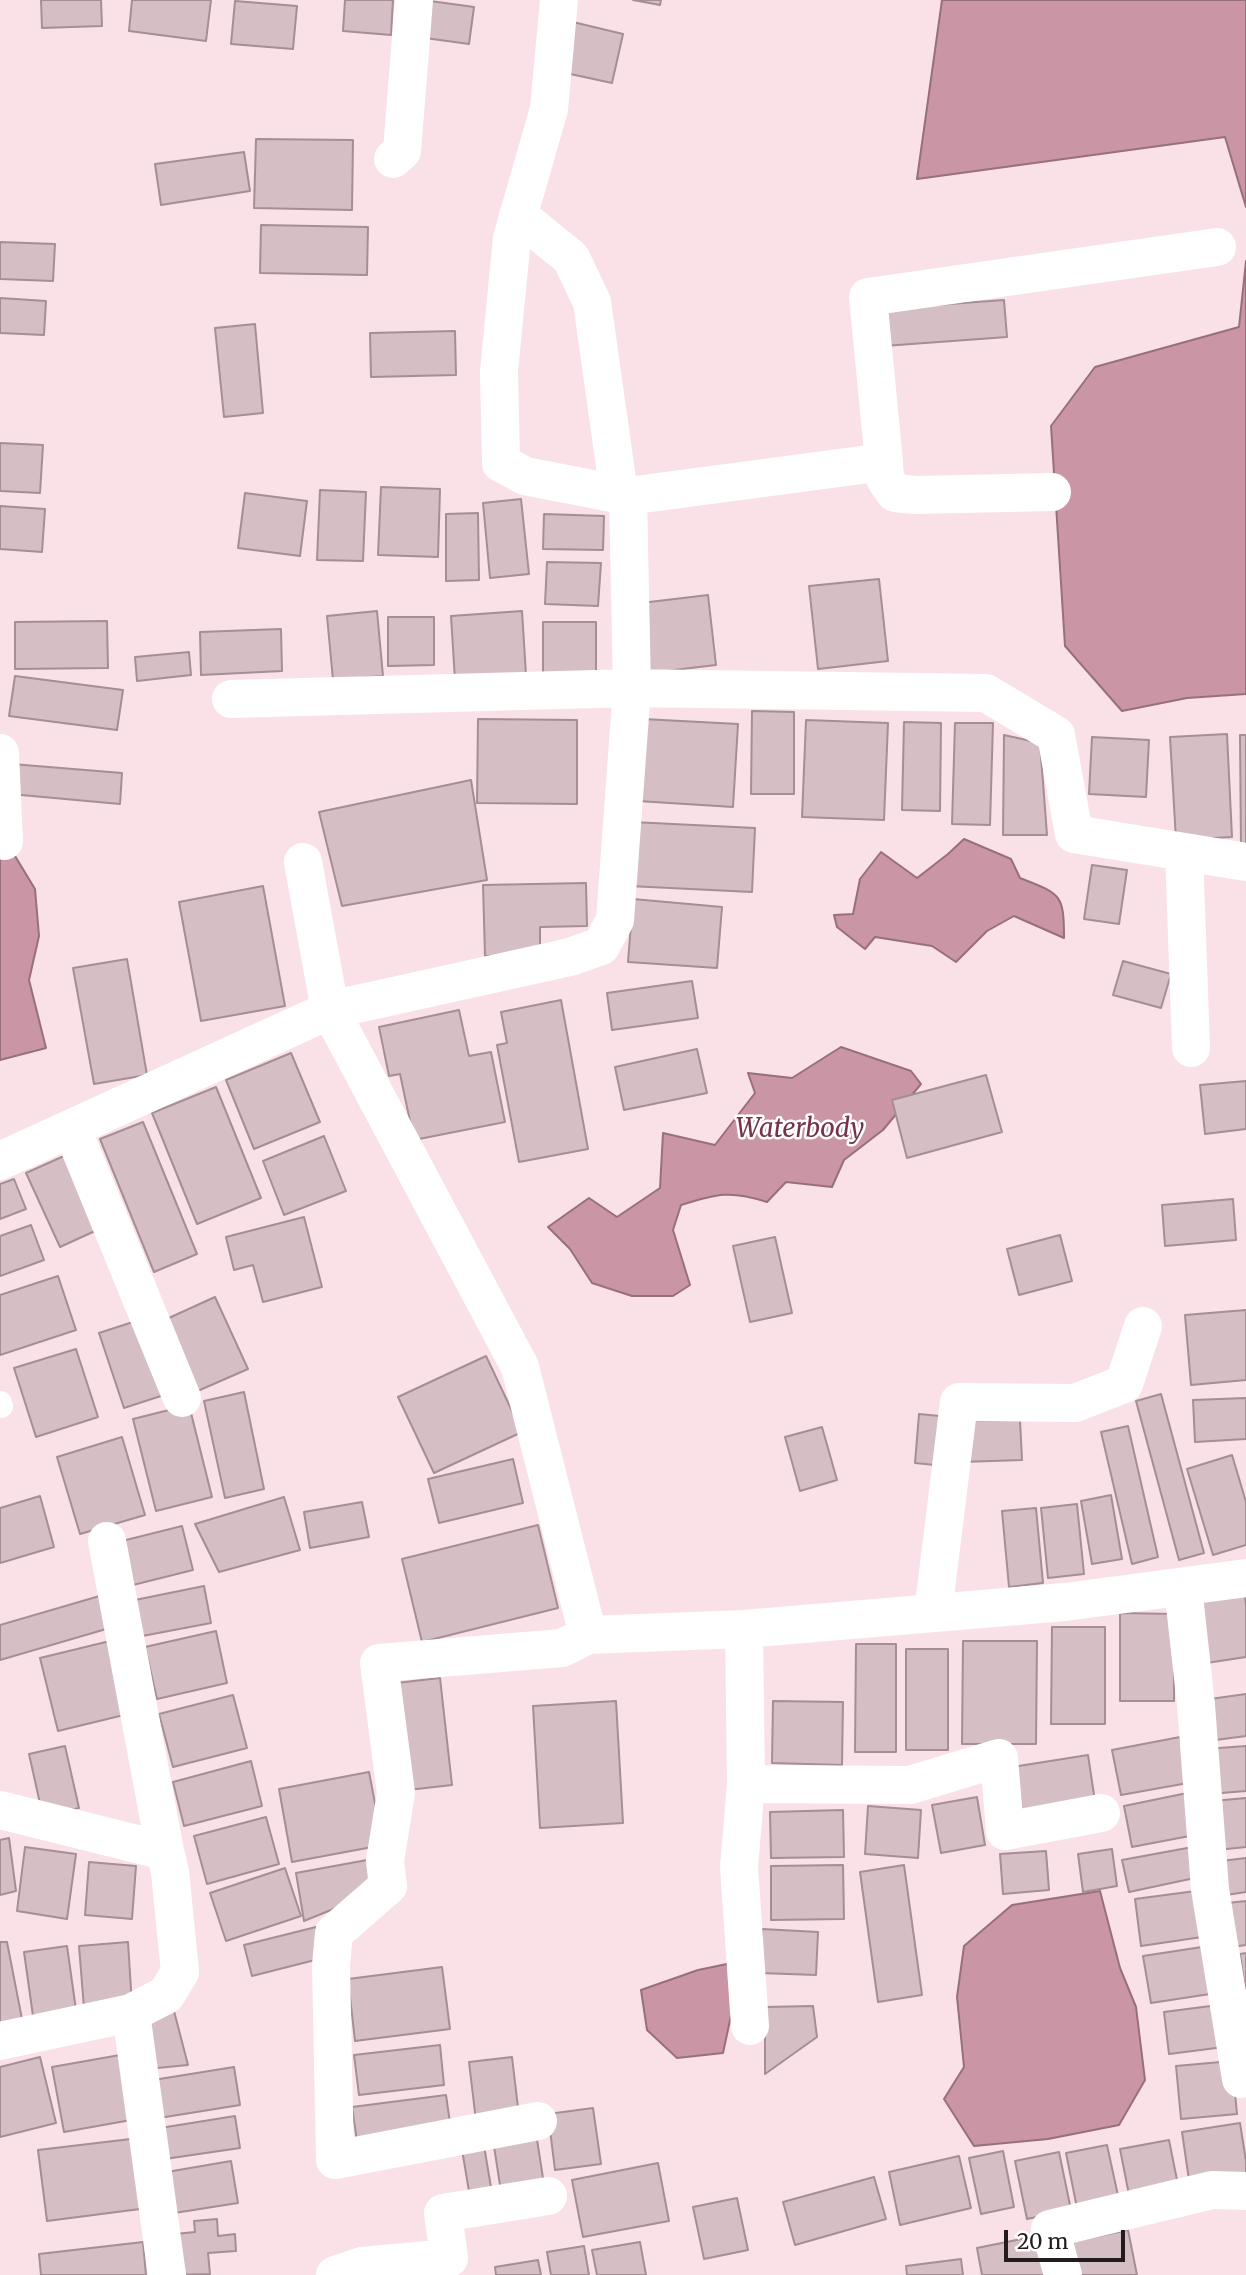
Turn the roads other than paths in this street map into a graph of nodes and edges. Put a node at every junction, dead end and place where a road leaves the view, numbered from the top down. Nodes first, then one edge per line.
1 (414, 0) edge
2 (559, 0) edge
3 (393, 159) dead end
4 (518, 215) junction
5 (1217, 247) dead end
6 (884, 463) junction
7 (1052, 492) dead end
8 (624, 495) junction
9 (632, 688) junction
10 (231, 699) dead end
11 (0, 754) edge
12 (4, 841) dead end
13 (1184, 852) junction
14 (303, 862) dead end
15 (1246, 862) edge
16 (330, 1010) junction
17 (1191, 1048) dead end
18 (72, 1129) junction
19 (0, 1161) edge
20 (1143, 1326) dead end
21 (183, 1398) dead end
22 (107, 1541) dead end
23 (1246, 1578) edge
24 (1183, 1587) junction
25 (933, 1613) junction
26 (744, 1629) junction
27 (588, 1635) junction
28 (746, 1784) junction
29 (0, 1810) edge
30 (1101, 1813) dead end
31 (165, 1851) junction
32 (131, 2013) junction
33 (750, 2026) dead end
34 (0, 2041) edge
35 (1241, 2079) dead end
36 (538, 2121) dead end
37 (1246, 2191) edge
38 (548, 2196) dead end
39 (167, 2275) edge
40 (335, 2275) edge
41 (1063, 2275) edge

1 - 3 street
2 - 4 street
4 - 8 street
4 - 8 street
5 - 6 street
6 - 7 street
6 - 8 street
8 - 9 street
9 - 10 street
9 - 13 street
9 - 16 street
11 - 12 street
13 - 15 street
13 - 17 street
14 - 16 street
16 - 18 street
16 - 27 street
18 - 19 street
18 - 21 street
20 - 25 street
22 - 31 street
23 - 24 street
24 - 25 street
24 - 35 street
25 - 26 street
26 - 27 street
26 - 28 street
27 - 36 street
28 - 30 street
28 - 33 street
29 - 31 street
31 - 32 street
32 - 34 street
32 - 39 street
37 - 41 street
38 - 40 street

